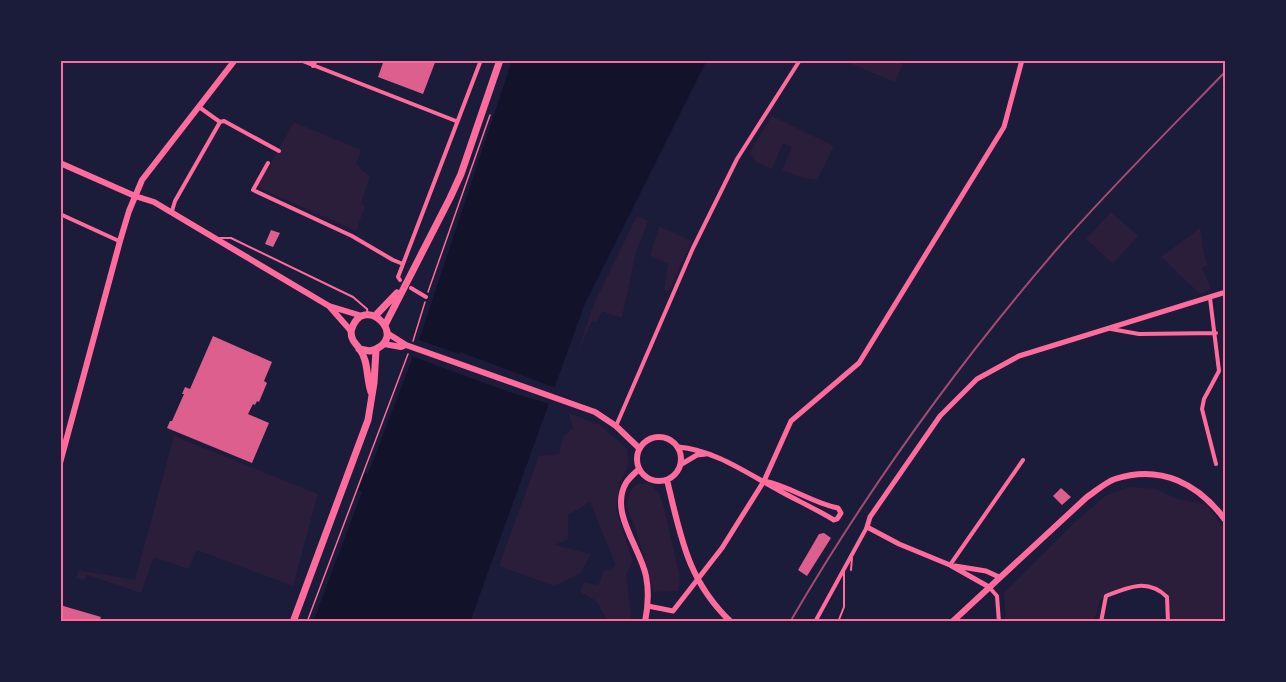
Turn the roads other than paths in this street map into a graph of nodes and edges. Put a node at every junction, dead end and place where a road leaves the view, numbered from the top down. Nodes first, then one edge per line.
1 (235, 60) edge
2 (300, 60) edge
3 (316, 60) edge
4 (481, 60) edge
5 (500, 60) edge
6 (800, 60) edge
7 (1022, 60) edge
8 (313, 66) junction
9 (199, 107) junction
10 (456, 121) junction
11 (219, 122) junction
12 (276, 151) dead end
13 (60, 163) edge
14 (268, 163) dead end
15 (135, 196) junction
16 (172, 211) junction
17 (60, 214) edge
18 (214, 238) junction
19 (120, 241) junction
20 (403, 264) junction
21 (400, 280) dead end
22 (411, 288) dead end
23 (402, 290) junction
24 (1226, 292) edge
25 (426, 297) dead end
26 (1210, 298) junction
27 (329, 306) junction
28 (368, 315) junction
29 (385, 324) junction
30 (1111, 329) junction
31 (351, 331) junction
32 (387, 333) junction
33 (1216, 333) junction
34 (384, 344) junction
35 (406, 345) junction
36 (359, 349) junction
37 (376, 350) junction
38 (371, 392) junction
39 (616, 426) junction
40 (678, 447) junction
41 (639, 448) junction
42 (708, 453) junction
43 (1023, 460) dead end
44 (60, 463) edge
45 (1216, 464) dead end
46 (680, 465) junction
47 (639, 469) junction
48 (667, 480) junction
49 (765, 481) junction
50 (1226, 521) edge
51 (867, 528) junction
52 (852, 555) junction
53 (950, 565) junction
54 (844, 568) junction
55 (851, 570) dead end
56 (999, 578) junction
57 (989, 587) junction
58 (648, 606) junction
59 (293, 622) edge
60 (645, 622) edge
61 (731, 622) edge
62 (815, 622) edge
63 (838, 622) edge
64 (951, 622) edge
65 (999, 622) edge
66 (1101, 622) edge
67 (1168, 622) edge

1 - 9 main road
2 - 8 street
3 - 8 street
4 - 10 street
5 - 23 main road
6 - 39 street
7 - 49 street
8 - 10 street
9 - 11 street
9 - 15 main road
10 - 20 street
11 - 12 street
11 - 16 street
13 - 15 main road
14 - 20 street
15 - 16 main road
15 - 19 main road
16 - 18 main road
17 - 19 street
18 - 27 main road
18 - 28 lane
19 - 44 main road
20 - 21 street
22 - 25 street
23 - 28 main road
23 - 29 main road
24 - 26 street
26 - 30 street
26 - 33 street
27 - 28 main road
27 - 31 main road
28 - 29 main road
28 - 31 main road
29 - 32 main road
30 - 33 street
30 - 51 street
31 - 36 main road
32 - 34 main road
32 - 35 main road
33 - 45 street
34 - 35 main road
34 - 37 main road
35 - 39 main road
36 - 37 main road
36 - 38 main road
37 - 38 main road
38 - 59 main road
39 - 41 main road
40 - 41 main road
40 - 42 street
40 - 46 main road
41 - 47 main road
42 - 46 street
42 - 49 street
43 - 53 street
46 - 48 main road
47 - 48 main road
47 - 58 main road
48 - 61 main road
49 - 49 street
49 - 58 street
50 - 56 main road
51 - 52 street
51 - 53 street
52 - 54 street
52 - 55 lane
53 - 56 street
53 - 57 street
54 - 62 street
54 - 63 lane
56 - 57 main road
57 - 64 main road
57 - 65 street
58 - 60 main road
66 - 67 street

